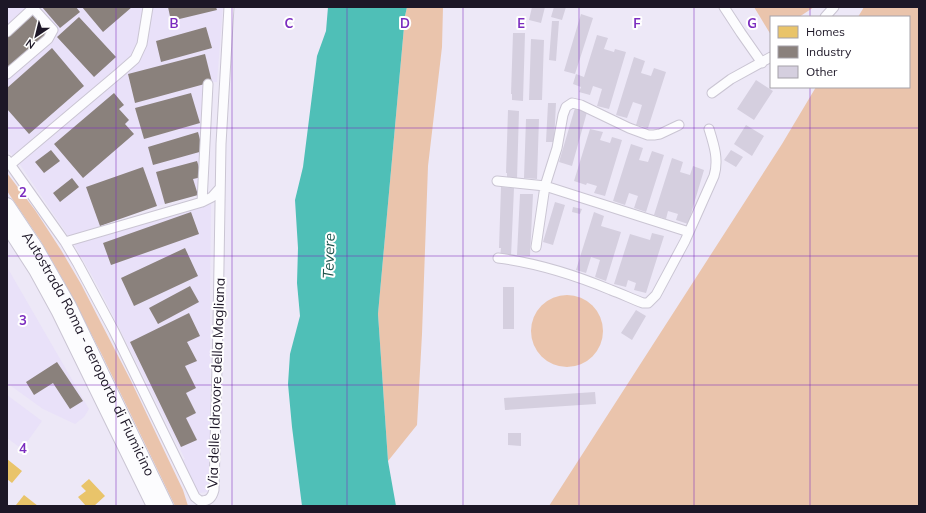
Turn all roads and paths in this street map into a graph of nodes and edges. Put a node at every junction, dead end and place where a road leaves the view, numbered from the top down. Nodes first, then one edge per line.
1 (148, 7) edge
2 (230, 7) edge
3 (724, 7) edge
4 (834, 7) edge
5 (826, 16) edge
6 (7, 32) edge
7 (770, 58) edge
8 (762, 63) junction
9 (7, 74) edge
10 (208, 84) dead end
11 (712, 93) dead end
12 (679, 125) dead end
13 (709, 129) dead end
14 (9, 162) edge
15 (497, 181) dead end
16 (545, 186) junction
17 (220, 188) junction
18 (202, 202) junction
19 (7, 205) edge
20 (7, 225) edge
21 (689, 232) junction
22 (65, 242) junction
23 (536, 247) dead end
24 (498, 258) dead end
25 (201, 504) edge
26 (154, 506) edge
27 (166, 506) edge

1 - 14 street
2 - 17 street, Via delle Idrovore della Magliana
3 - 8 street
4 - 5 street
6 - 9 street
7 - 8 street
8 - 11 street
10 - 18 street
12 - 16 street
13 - 21 street
14 - 22 street, Via delle Idrovore della Magliana
15 - 16 street
16 - 21 street
16 - 23 street
17 - 18 street
17 - 25 street, Via delle Idrovore della Magliana
18 - 22 street
19 - 27 highway, Autostrada Roma - aeroporto di Fiumicino
20 - 26 highway, Autostrada Roma - aeroporto di Fiumicino
21 - 24 street
22 - 25 street, Via delle Idrovore della Magliana

